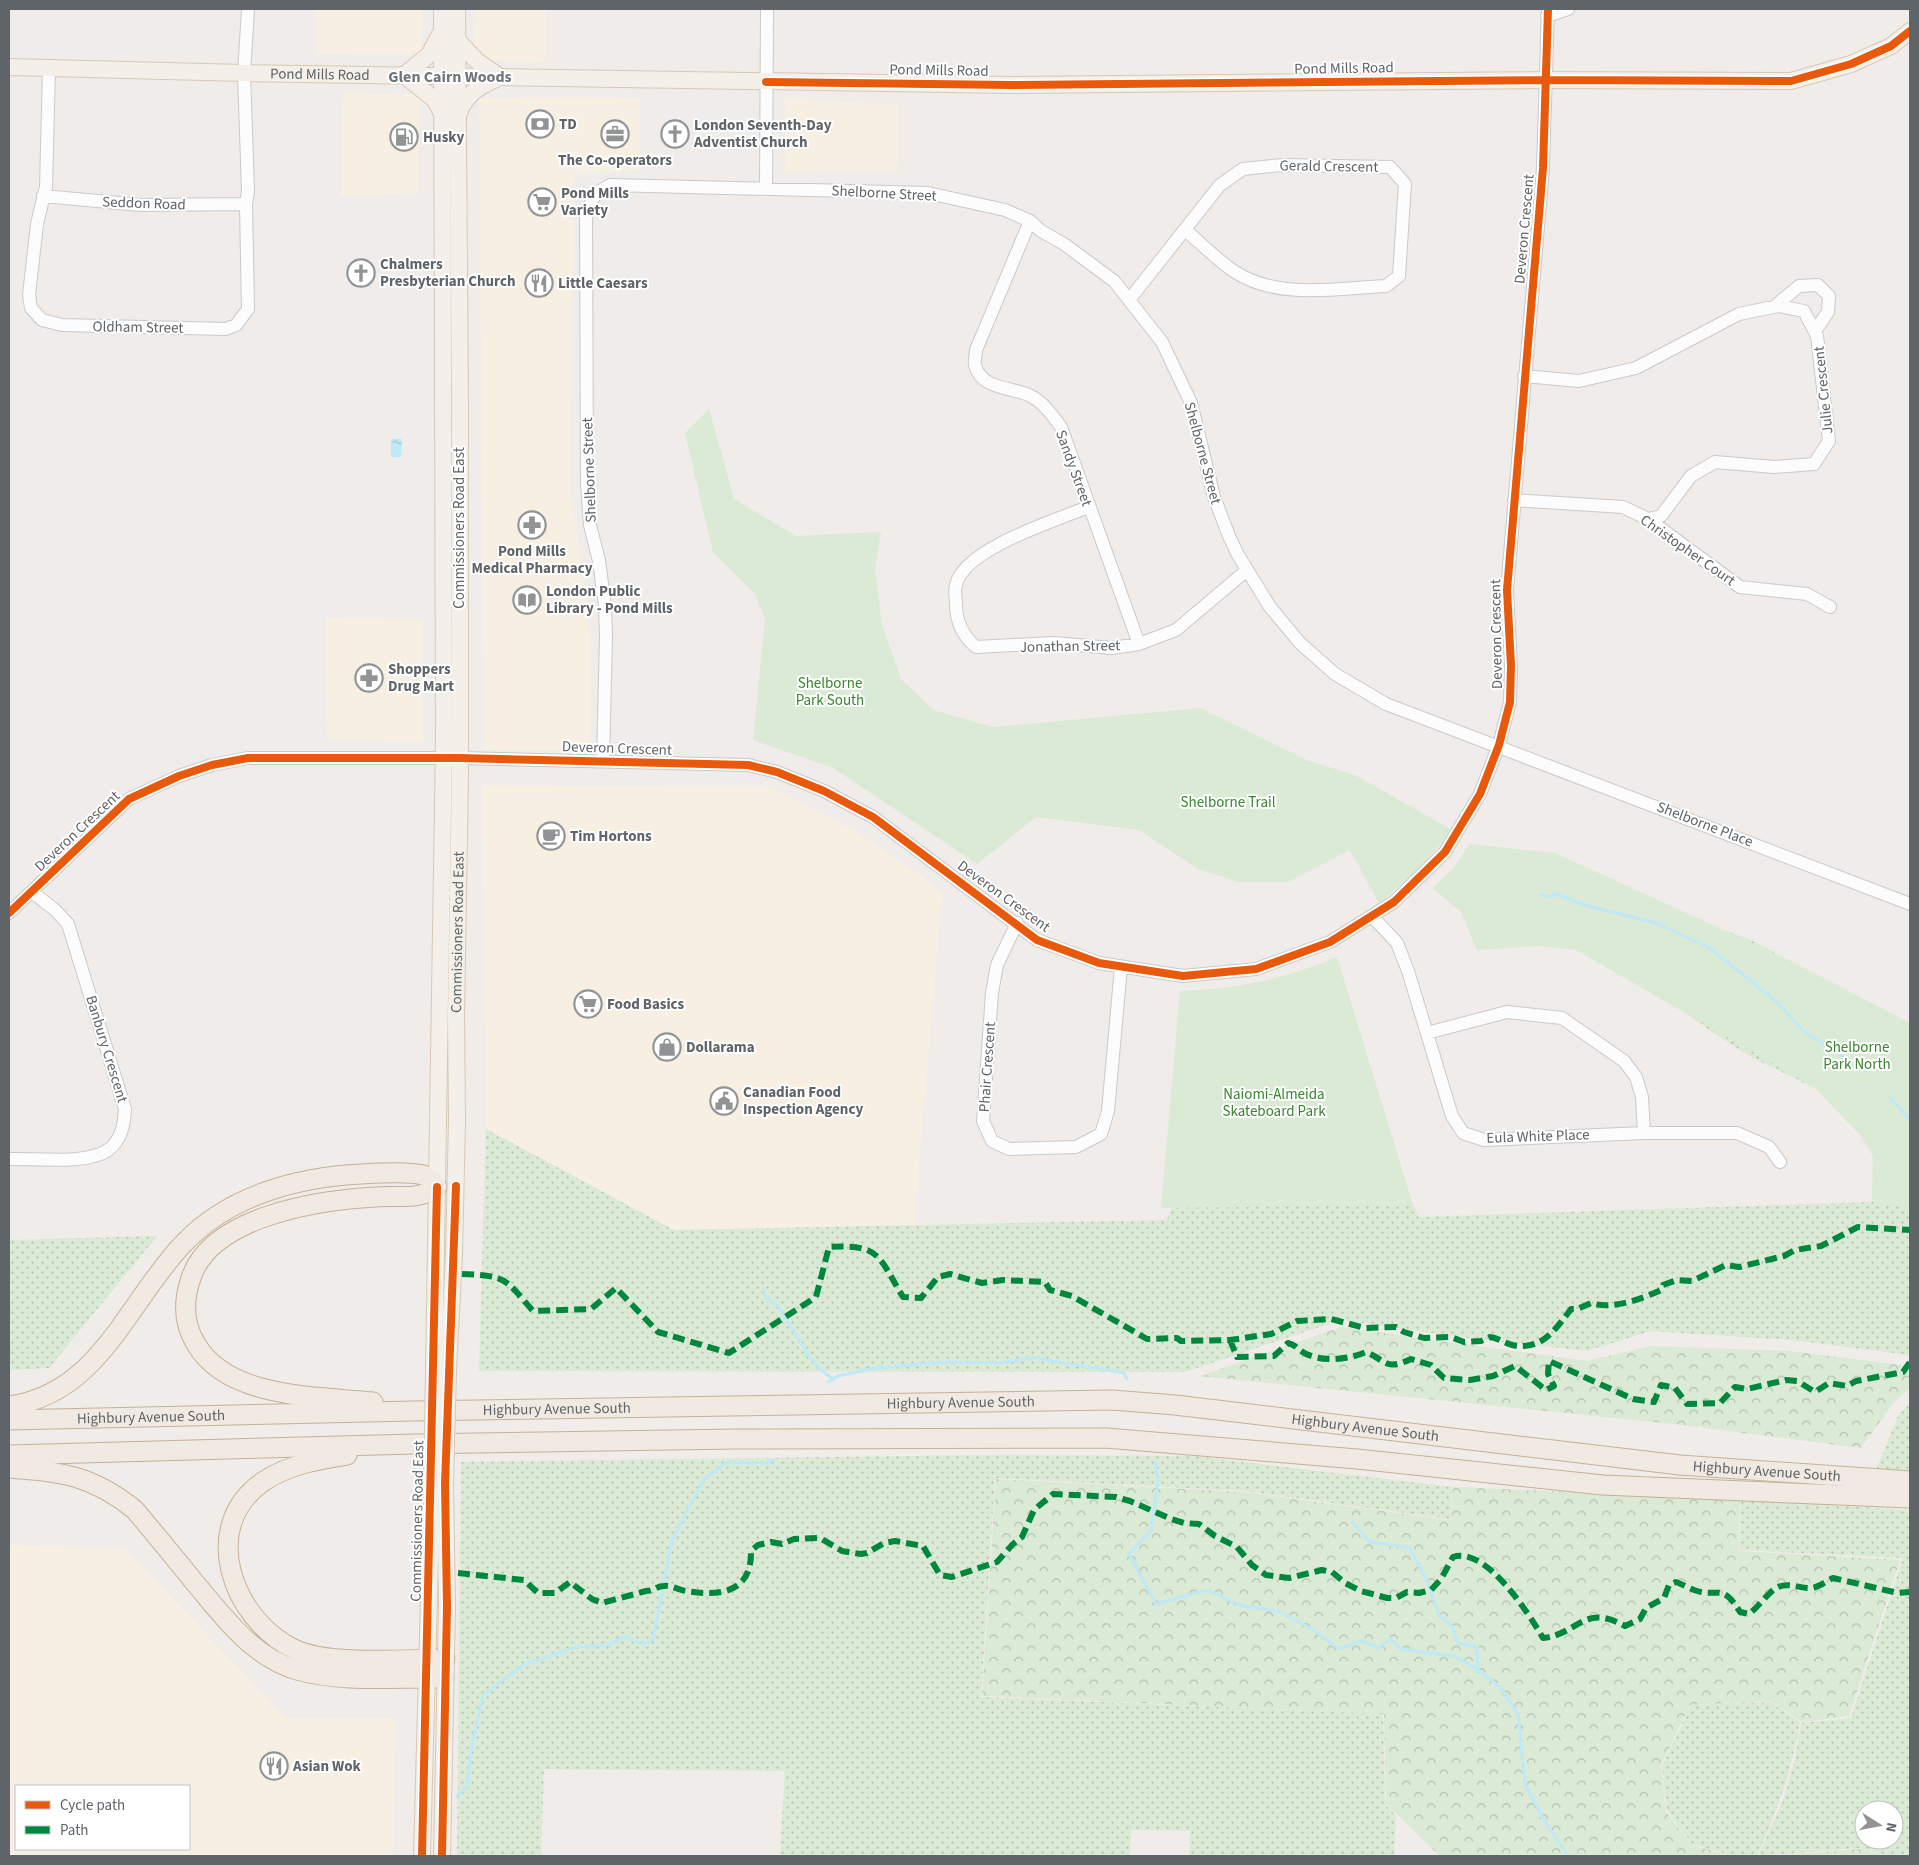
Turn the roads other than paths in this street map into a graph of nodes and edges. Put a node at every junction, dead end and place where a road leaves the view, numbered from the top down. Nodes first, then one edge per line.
1 (248, 9) edge
2 (442, 9) edge
3 (457, 9) edge
4 (767, 9) edge
5 (1568, 9) edge
6 (1548, 12) edge
7 (442, 29) junction
8 (1910, 31) edge
9 (457, 40) junction
10 (9, 67) edge
11 (49, 69) junction
12 (244, 74) junction
13 (404, 76) junction
14 (449, 76) junction
15 (500, 77) junction
16 (1545, 80) junction
17 (766, 82) junction
18 (441, 112) junction
19 (457, 127) junction
20 (766, 187) junction
21 (43, 196) junction
22 (246, 204) junction
23 (1030, 221) junction
24 (1185, 230) junction
25 (1129, 300) junction
26 (1774, 307) junction
27 (1815, 331) junction
28 (1524, 376) junction
29 (1514, 500) junction
30 (1088, 508) junction
31 (1648, 519) junction
32 (1247, 570) junction
33 (1830, 607) dead end
34 (1139, 644) junction
35 (1499, 745) junction
36 (443, 758) junction
37 (460, 758) junction
38 (603, 761) junction
39 (32, 892) junction
40 (1910, 904) edge
41 (9, 913) edge
42 (1373, 917) junction
43 (1017, 923) junction
44 (1121, 967) junction
45 (1427, 1033) junction
46 (1644, 1133) junction
47 (9, 1159) edge
48 (1780, 1162) dead end
49 (447, 1187) junction
50 (9, 1406) edge
51 (413, 1411) junction
52 (9, 1420) edge
53 (415, 1444) junction
54 (9, 1455) edge
55 (9, 1468) edge
56 (1910, 1481) edge
57 (1910, 1498) edge
58 (436, 1669) junction
59 (422, 1856) edge
60 (442, 1856) edge

1 - 12 street
2 - 7 main road, Commissioners Road East
3 - 9 main road, Commissioners Road East
4 - 17 street
5 - 6 street
6 - 16 street, Deveron Crescent
7 - 13 main road
7 - 14 main road, Commissioners Road East
8 - 16 main road, Pond Mills Road
9 - 14 main road, Commissioners Road East
9 - 15 main road
10 - 11 main road, Pond Mills Road
11 - 12 main road, Pond Mills Road
11 - 21 street, Oldham Street
12 - 13 main road, Pond Mills Road
12 - 22 street, Oldham Street
13 - 14 main road, Pond Mills Road
13 - 18 main road
14 - 15 main road, Pond Mills Road
14 - 18 main road, Commissioners Road East
14 - 19 main road, Commissioners Road East
15 - 17 main road, Pond Mills Road
15 - 19 main road
16 - 17 main road, Pond Mills Road
16 - 28 street, Deveron Crescent
17 - 20 street
18 - 36 main road, Commissioners Road East
19 - 37 main road, Commissioners Road East
20 - 23 street, Shelborne Street
20 - 38 street, Shelborne Street
21 - 22 street, Seddon Road
21 - 22 street, Oldham Street
23 - 25 street, Shelborne Street
23 - 30 street, Sandy Street
24 - 24 street, Gerald Crescent
24 - 25 street, Gerald Crescent
25 - 32 street, Shelborne Street
26 - 27 street, Julie Crescent
26 - 27 street, Julie Crescent
26 - 28 street, Julie Crescent
27 - 31 street, Julie Crescent
28 - 29 street, Deveron Crescent
29 - 31 street, Christopher Court
29 - 35 street, Deveron Crescent
30 - 34 street, Sandy Street
30 - 34 street, Jonathan Street
31 - 33 street, Christopher Court
32 - 34 street, Jonathan Street
32 - 35 street, Shelborne Street
35 - 40 street, Shelborne Place
35 - 42 street, Deveron Crescent
36 - 37 street, Deveron Crescent
36 - 39 street, Deveron Crescent
36 - 49 main road, Commissioners Road East
37 - 38 street, Deveron Crescent
37 - 49 main road, Commissioners Road East
38 - 43 street, Deveron Crescent
39 - 41 street, Deveron Crescent
39 - 47 street, Banbury Crescent
42 - 44 street, Deveron Crescent
42 - 45 street, Eula White Place
43 - 44 street, Deveron Crescent
43 - 44 street, Phair Crescent
45 - 46 street, Eula White Place
45 - 46 street
46 - 48 street, Eula White Place
49 - 50 highway
49 - 51 highway
49 - 58 main road, Commissioners Road East, bridge
51 - 52 highway, Highbury Avenue South
51 - 56 highway, Highbury Avenue South
53 - 54 highway, Highbury Avenue South
53 - 57 highway, Highbury Avenue South
53 - 58 highway
55 - 58 highway
58 - 59 main road, Commissioners Road East
58 - 60 main road, Commissioners Road East

